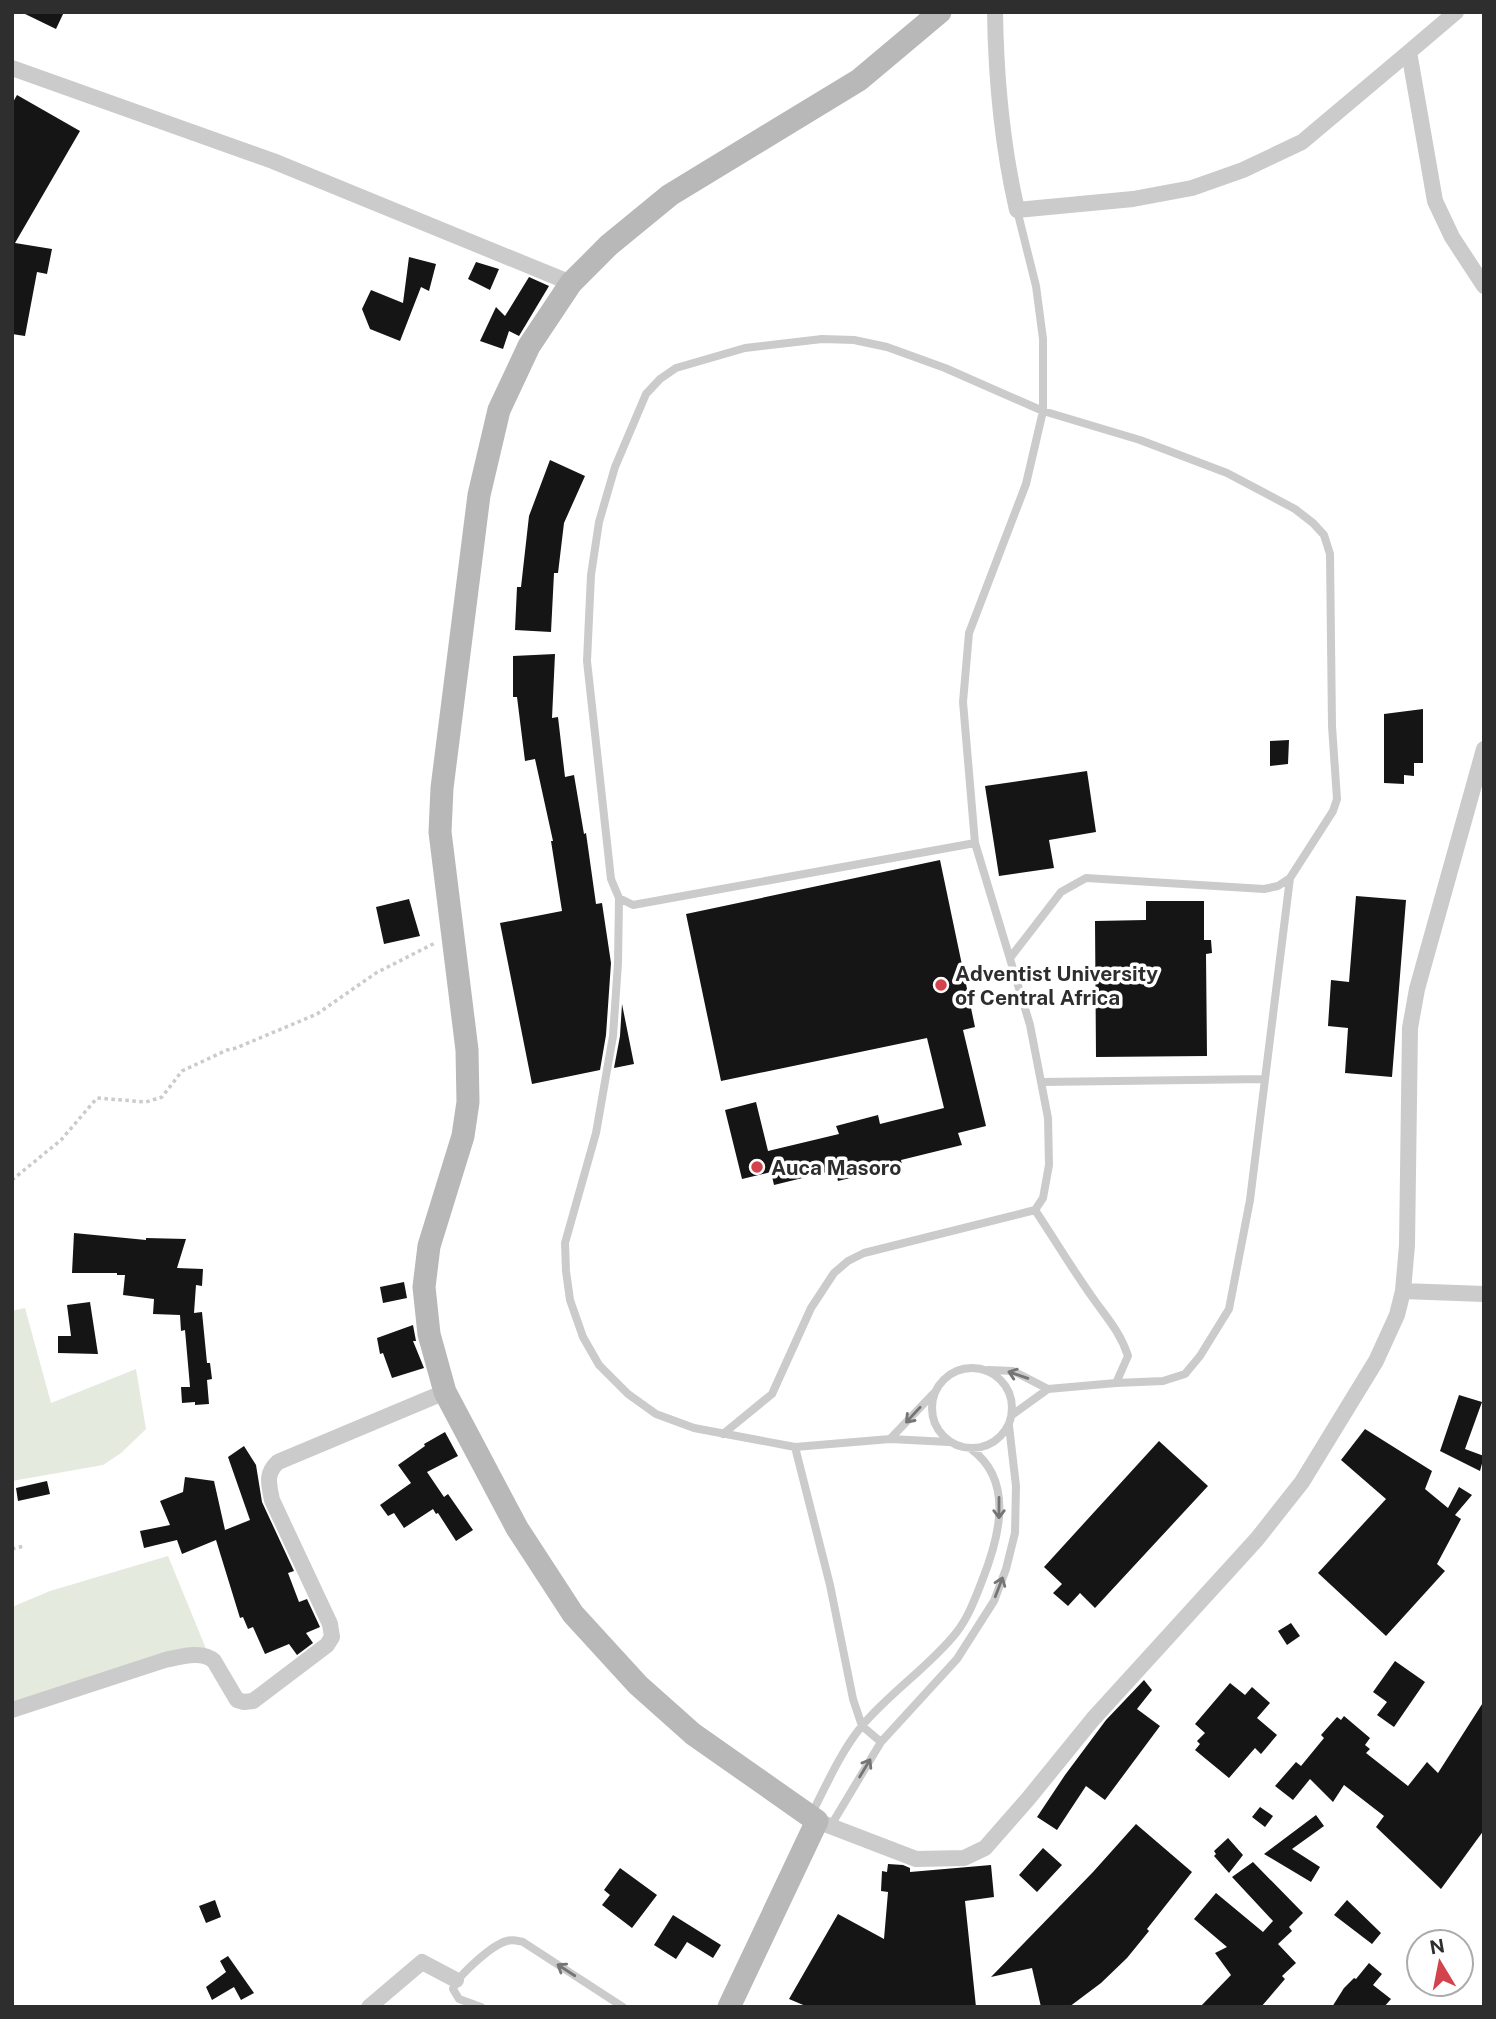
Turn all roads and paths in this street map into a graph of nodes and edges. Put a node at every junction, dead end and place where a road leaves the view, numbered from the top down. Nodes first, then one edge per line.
1 (940, 12) edge
2 (995, 12) edge
3 (1456, 12) edge
4 (1409, 52) junction
5 (12, 68) edge
6 (1017, 210) junction
7 (571, 283) junction
8 (1484, 286) edge
9 (1043, 411) junction
10 (1484, 749) edge
11 (975, 844) junction
12 (1290, 878) junction
13 (619, 898) junction
14 (452, 935) junction
15 (1010, 958) junction
16 (1265, 1079) junction
17 (1042, 1082) junction
18 (12, 1180) edge
19 (1035, 1210) junction
20 (1403, 1291) junction
21 (1484, 1294) edge
22 (985, 1370) junction
23 (1116, 1383) junction
24 (1048, 1389) junction
25 (936, 1391) junction
26 (445, 1392) junction
27 (1012, 1415) junction
28 (1009, 1426) junction
29 (723, 1434) junction
30 (890, 1439) junction
31 (949, 1442) junction
32 (795, 1447) junction
33 (971, 1449) junction
34 (24, 1546) dead end
35 (12, 1549) edge
36 (12, 1710) edge
37 (862, 1726) junction
38 (881, 1742) junction
39 (819, 1822) junction
40 (456, 1980) junction
41 (369, 2007) edge
42 (481, 2007) edge
43 (623, 2007) edge
44 (729, 2007) edge

1 - 7 street
2 - 6 street
3 - 4 street
4 - 6 street
4 - 8 street
5 - 7 street
6 - 9 lane
7 - 14 street
9 - 11 lane
9 - 12 lane
9 - 13 lane
10 - 20 street
11 - 13 lane
11 - 15 lane
12 - 15 lane
12 - 16 lane
13 - 29 lane
14 - 18 path
14 - 26 street
15 - 17 lane
16 - 17 lane
16 - 23 lane
17 - 19 lane
19 - 23 lane
19 - 29 lane
20 - 21 street
20 - 39 street
24 -> 22 lane
22 - 25 lane
22 - 27 lane
23 - 24 lane
24 - 27 lane
25 -> 30 lane
25 - 31 lane
26 - 36 street
26 - 39 street
27 - 28 lane
28 - 33 lane
38 -> 28 lane
29 - 32 lane
30 - 31 lane
30 - 32 lane
31 - 33 lane
32 - 37 lane
33 -> 37 lane
34 - 35 path
37 - 38 lane
37 - 39 lane
39 -> 38 lane
39 - 44 street
40 - 41 street
40 - 42 lane
43 -> 40 lane

